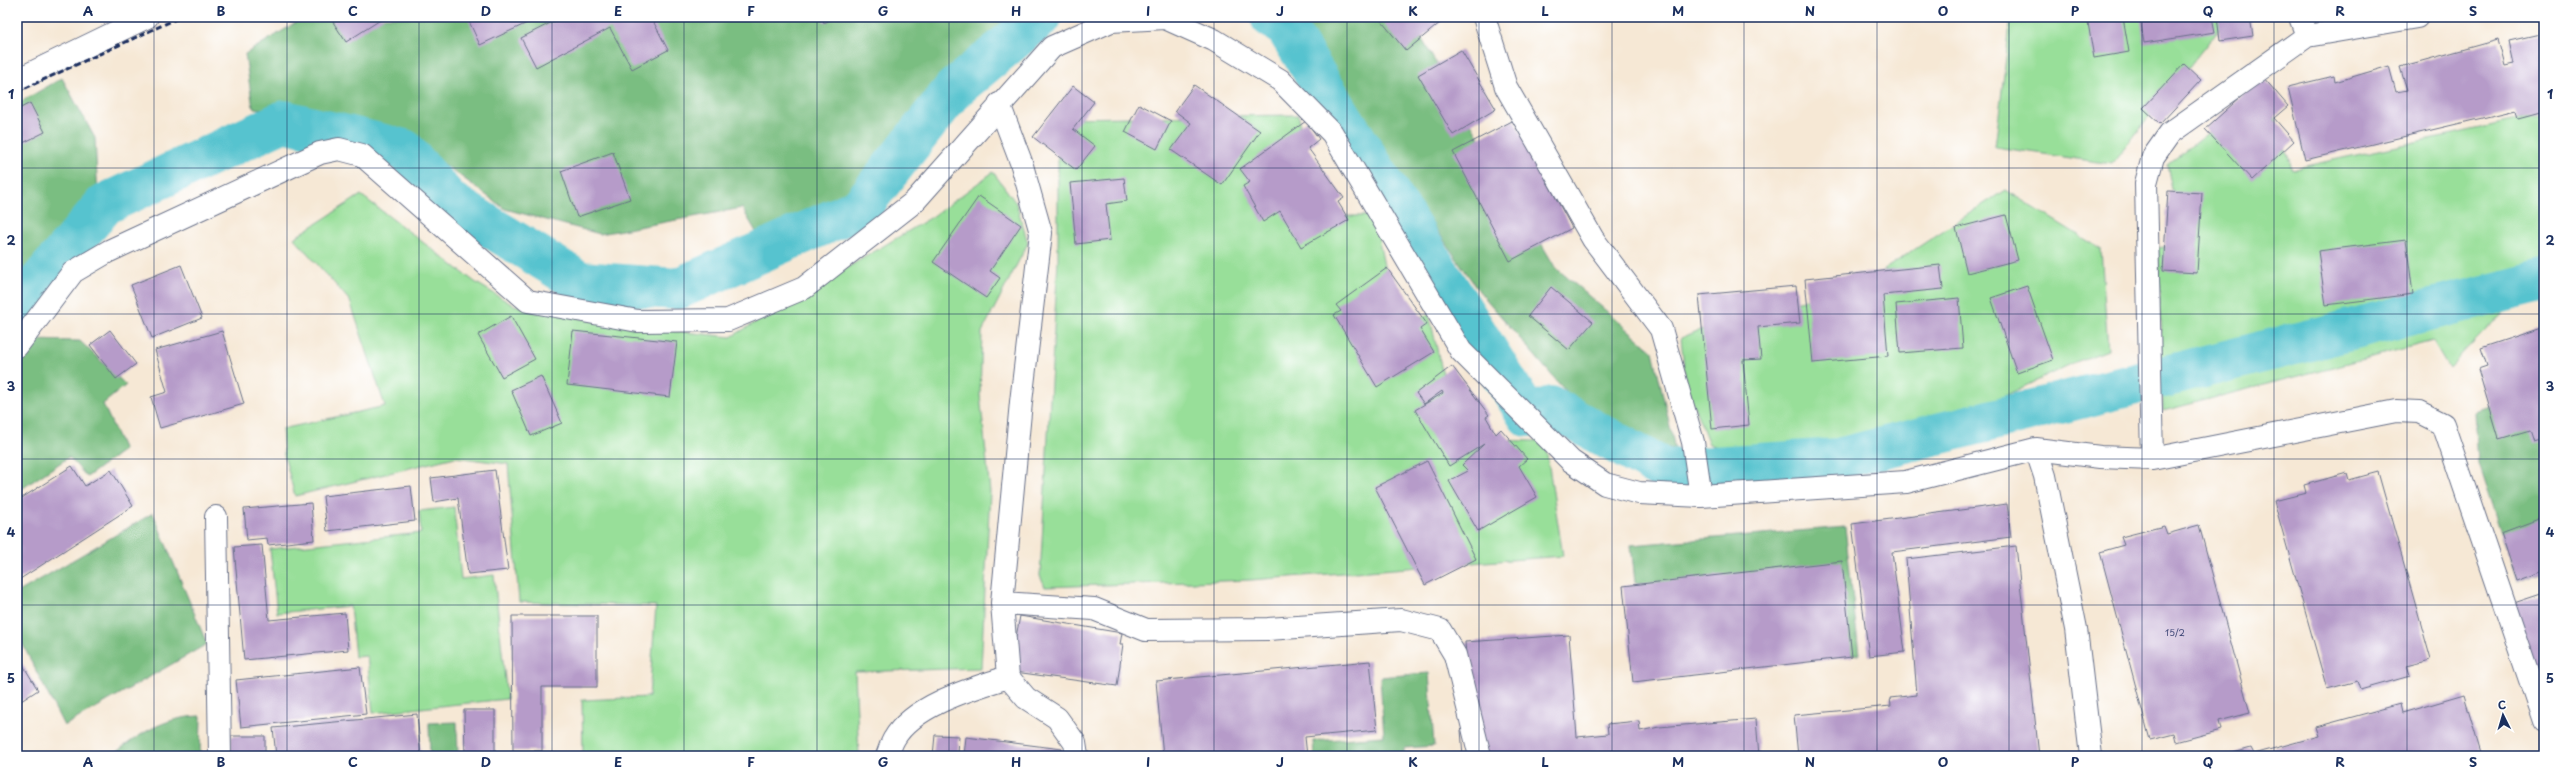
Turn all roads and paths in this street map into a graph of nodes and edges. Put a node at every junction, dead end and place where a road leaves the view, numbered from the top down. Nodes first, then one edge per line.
1 (147, 17) edge
2 (1484, 17) edge
3 (2417, 17) edge
4 (2303, 27) edge
5 (17, 80) edge
6 (999, 104) junction
7 (17, 346) edge
8 (2036, 449) junction
9 (2152, 459) junction
10 (1699, 486) junction
11 (216, 517) dead end
12 (1002, 602) junction
13 (1008, 677) junction
14 (2544, 721) edge
15 (220, 756) edge
16 (888, 756) edge
17 (1076, 756) edge
18 (1480, 756) edge
19 (2091, 756) edge

1 - 5 street
2 - 10 street
3 - 4 street
4 - 9 street
6 - 7 street
6 - 10 street
6 - 12 street
8 - 9 street
8 - 10 street
8 - 19 street
9 - 14 street
11 - 15 street
12 - 13 street
12 - 18 street
13 - 16 street
13 - 17 street

